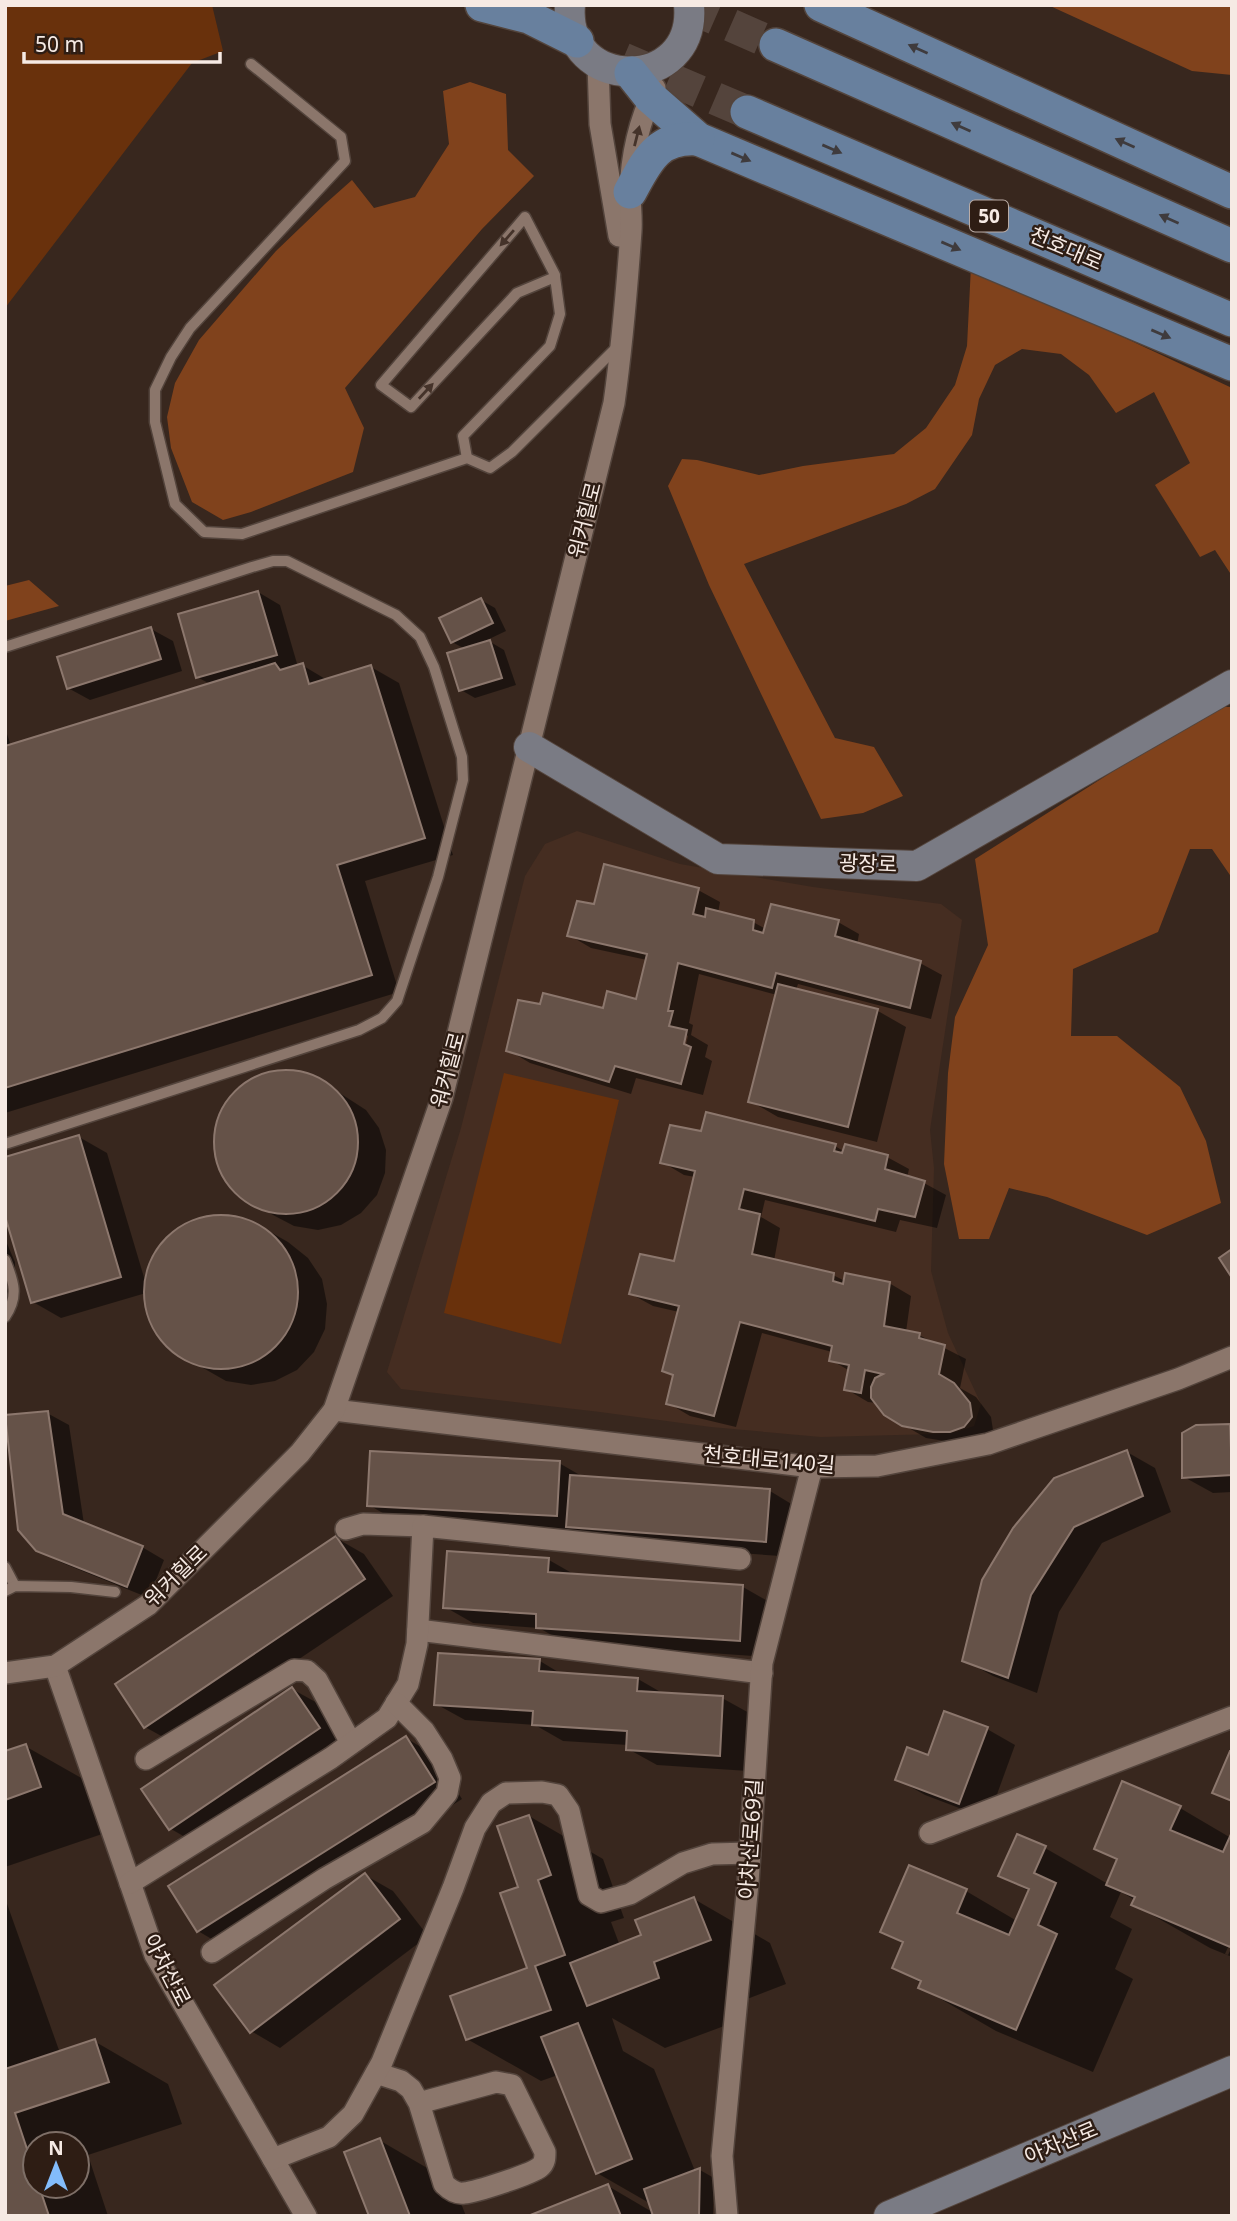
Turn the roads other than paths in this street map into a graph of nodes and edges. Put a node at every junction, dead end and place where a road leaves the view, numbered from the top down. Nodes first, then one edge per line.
1 (482, 5) edge
2 (570, 5) edge
3 (689, 5) edge
4 (821, 5) edge
5 (776, 45) tunnel mouth
6 (587, 52) junction
7 (251, 64) dead end
8 (641, 85) junction
9 (747, 112) tunnel mouth
10 (698, 139) junction
11 (630, 192) junction
12 (1232, 192) edge
13 (1232, 246) edge
14 (555, 276) junction
15 (626, 301) junction
16 (1232, 320) edge
17 (622, 341) junction
18 (1232, 364) edge
19 (467, 457) junction
20 (5, 647) edge
21 (1232, 685) edge
22 (529, 747) junction
23 (5, 1144) edge
24 (5, 1260) edge
25 (5, 1317) edge
26 (1232, 1357) edge
27 (334, 1410) junction
28 (812, 1467) junction
29 (424, 1526) junction
30 (346, 1529) dead end
31 (740, 1559) dead end
32 (5, 1567) edge
33 (10, 1589) edge
34 (115, 1592) dead end
35 (418, 1630) junction
36 (55, 1666) junction
37 (5, 1673) edge
38 (762, 1673) junction
39 (396, 1703) junction
40 (1232, 1717) edge
41 (351, 1743) junction
42 (146, 1759) dead end
43 (930, 1833) dead end
44 (750, 1853) junction
45 (130, 1883) junction
46 (212, 1952) dead end
47 (1232, 2071) edge
48 (376, 2073) junction
49 (419, 2103) junction
50 (273, 2159) junction
51 (306, 2216) edge
52 (727, 2216) edge
53 (890, 2216) edge

1 - 6 main road
2 - 6 street
3 - 8 street
12 -> 4 main road
13 -> 5 main road
6 - 8 street
6 - 15 street, 워커힐로
7 - 19 lane
8 - 10 main road
11 -> 8 street, 워커힐로
9 -> 16 main road, 천호대로 / 50
10 - 11 main road
10 -> 18 main road
11 - 15 street, 워커힐로
14 -> 14 lane
14 - 19 lane
15 - 17 street, 워커힐로
17 - 19 lane
17 - 22 street, 워커힐로
20 - 23 lane
21 - 22 street, 광장로
22 - 27 street, 워커힐로
24 - 25 lane
26 - 28 street, 천호대로140길
27 - 28 street, 천호대로140길
27 - 36 street, 워커힐로
28 - 38 street, 아차산로69길
29 - 30 street
29 - 31 street
29 - 35 street
32 - 33 lane
33 - 34 lane
35 - 38 street
35 - 39 street
36 - 37 street, 워커힐로
36 - 45 street, 아차산로
38 - 44 street, 아차산로69길
39 - 41 street
39 - 46 street
40 - 43 street
41 - 42 street
41 - 45 street
44 - 48 street
44 - 52 street, 아차산로69길
45 - 50 street, 아차산로
47 - 53 street, 아차산로
48 - 49 street
48 - 50 street
49 - 49 street
50 - 51 street, 아차산로

